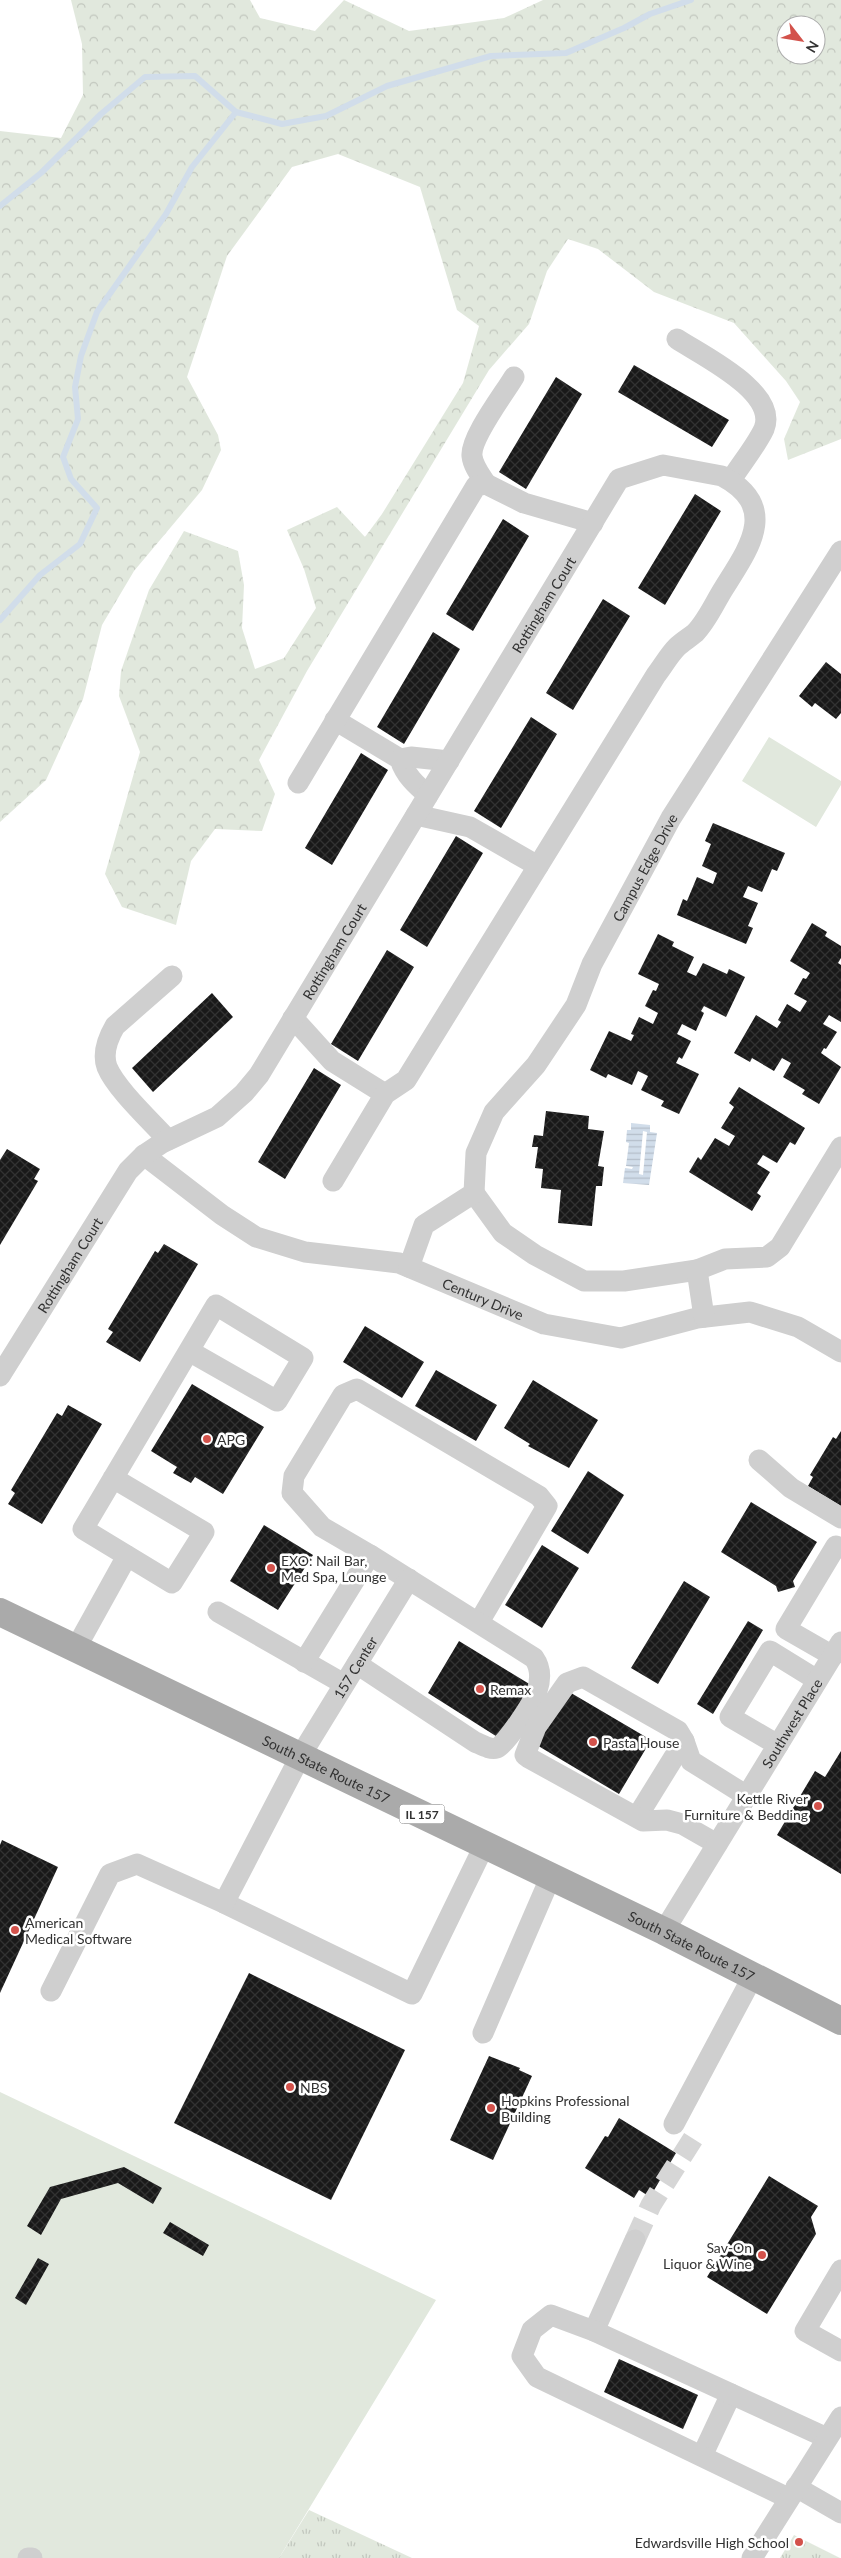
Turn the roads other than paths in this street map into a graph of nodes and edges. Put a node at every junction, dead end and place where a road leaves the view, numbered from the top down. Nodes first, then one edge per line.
1 (677, 339) dead end
2 (514, 377) dead end
3 (731, 480) junction
4 (486, 484) junction
5 (593, 523) junction
6 (841, 551) edge
7 (335, 720) junction
8 (400, 760) junction
9 (449, 761) junction
10 (298, 783) dead end
11 (428, 795) junction
12 (416, 815) junction
13 (538, 866) junction
14 (172, 976) dead end
15 (293, 1018) junction
16 (385, 1094) junction
17 (168, 1140) junction
18 (841, 1147) edge
19 (144, 1155) junction
20 (333, 1181) dead end
21 (474, 1192) junction
22 (408, 1267) junction
23 (697, 1270) junction
24 (704, 1317) junction
25 (188, 1351) junction
26 (841, 1352) edge
27 (0, 1376) edge
28 (759, 1460) dead end
29 (113, 1478) junction
30 (841, 1518) edge
31 (841, 1548) edge
32 (370, 1555) junction
33 (128, 1556) junction
34 (409, 1579) junction
35 (0, 1612) edge
36 (218, 1612) dead end
37 (479, 1622) junction
38 (76, 1648) junction
39 (837, 1649) edge
40 (304, 1662) junction
41 (357, 1664) junction
42 (818, 1680) junction
43 (344, 1684) junction
44 (684, 1741) junction
45 (778, 1746) junction
46 (301, 1755) junction
47 (747, 1796) junction
48 (637, 1818) junction
49 (485, 1844) junction
50 (718, 1844) junction
51 (551, 1876) junction
52 (224, 1902) junction
53 (664, 1931) junction
54 (753, 1976) junction
55 (51, 1991) dead end
56 (841, 2021) edge
57 (483, 2033) dead end
58 (674, 2124) tunnel mouth
59 (635, 2240) tunnel mouth
60 (841, 2270) edge
61 (594, 2331) junction
62 (841, 2351) edge
63 (731, 2394) junction
64 (841, 2417) edge
65 (827, 2438) junction
66 (702, 2456) junction
67 (792, 2492) junction
68 (841, 2513) edge
69 (752, 2558) edge

1 - 3 street
2 - 4 street
3 - 5 street, Rottingham Court
3 - 13 street
4 - 5 street
4 - 7 street
5 - 9 street, Rottingham Court
6 - 21 street, Campus Edge Drive
7 - 8 street
7 - 10 street
8 - 9 street
8 - 11 street
9 - 11 street, Rottingham Court
11 - 12 street, Rottingham Court
12 - 13 street
12 - 15 street, Rottingham Court
13 - 16 street
14 - 17 street
15 - 16 street
15 - 17 street, Rottingham Court
16 - 20 street
17 - 19 street, Rottingham Court
18 - 23 street
19 - 22 street, Century Drive
19 - 27 street, Rottingham Court
21 - 22 street
21 - 23 street
22 - 24 street, Century Drive
23 - 24 street
24 - 26 street, Century Drive
25 - 25 street
25 - 29 street
28 - 30 street
29 - 33 street
29 - 33 street
31 - 39 street
32 - 34 street
32 - 37 street
32 - 40 street
33 - 38 street
34 - 37 street
34 - 41 street, 157 Center
35 - 38 main road, South State Route 157 / IL 157
36 - 40 street
37 - 41 street
38 - 46 main road, South State Route 157 / IL 157
39 - 42 street, Southwest Place
40 - 43 street
41 - 43 street, 157 Center
42 - 45 street, Southwest Place
42 - 45 street
43 - 46 street, 157 Center
44 - 47 street
44 - 48 street
44 - 48 street
45 - 47 street, Southwest Place
46 - 49 main road, South State Route 157 / IL 157
46 - 52 street, 157 Center
47 - 50 street, Southwest Place
48 - 50 street
49 - 51 main road, South State Route 157 / IL 157
49 - 52 street
50 - 53 street, Southwest Place
51 - 53 main road, South State Route 157 / IL 157
51 - 57 street
52 - 55 street
53 - 54 main road, South State Route 157 / IL 157
54 - 56 main road, South State Route 157 / IL 157
54 - 58 street
59 - 61 street
60 - 62 street
61 - 63 street
61 - 66 street
63 - 65 street
63 - 66 street
64 - 65 street
65 - 67 street
66 - 67 street
67 - 68 street
67 - 69 street

